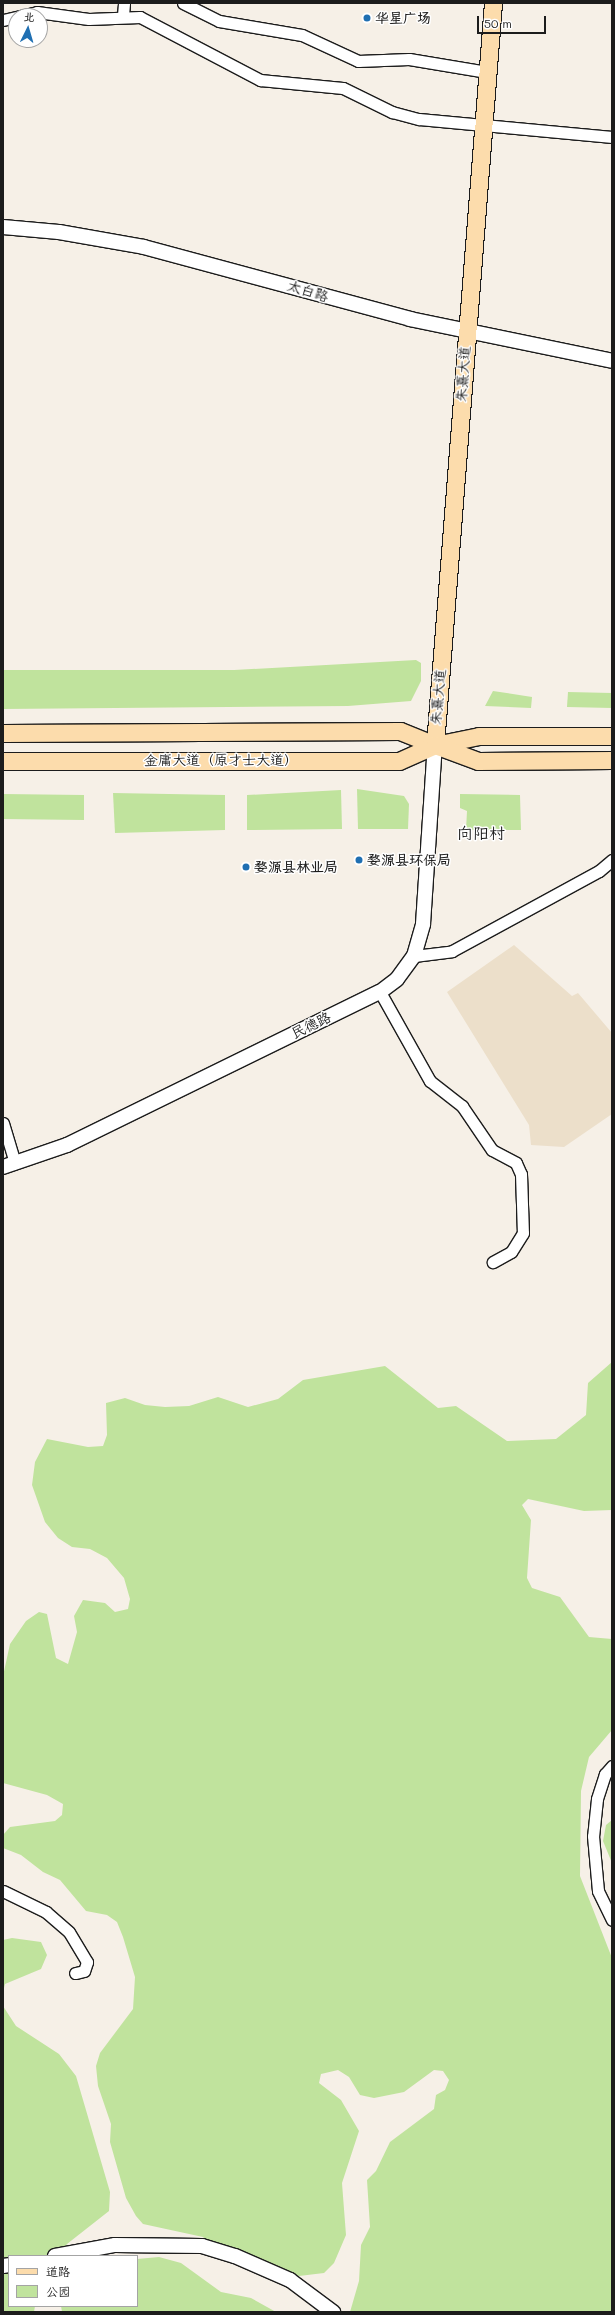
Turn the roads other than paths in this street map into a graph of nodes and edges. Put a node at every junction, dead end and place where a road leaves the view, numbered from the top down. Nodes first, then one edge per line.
1 (124, 3) edge
2 (183, 3) edge
3 (493, 3) edge
4 (123, 16) junction
5 (3, 20) edge
6 (487, 72) junction
7 (483, 126) junction
8 (612, 137) edge
9 (3, 227) edge
10 (466, 330) junction
11 (612, 361) edge
12 (3, 734) edge
13 (612, 736) edge
14 (435, 745) junction
15 (612, 760) edge
16 (3, 761) edge
17 (612, 860) edge
18 (414, 956) junction
19 (380, 992) junction
20 (3, 1123) edge
21 (9, 1165) edge
22 (493, 1262) dead end
23 (612, 1766) edge
24 (3, 1891) edge
25 (612, 1920) edge
26 (75, 1973) dead end
27 (60, 2255) edge
28 (333, 2312) edge

1 - 4 street
2 - 6 street
3 - 6 main road, 朱熹大道
4 - 5 street
4 - 7 street
6 - 7 main road, 朱熹大道
7 - 8 street
7 - 10 main road, 朱熹大道
9 - 10 street, 太白路
10 - 11 street, 太白路
10 - 14 main road, 朱熹大道
12 - 14 main road, 金庸大道（原才士大道）
13 - 14 main road, 金庸大道（原才士大道）
14 - 15 main road, 金庸大道（原才士大道）
14 - 16 main road, 金庸大道（原才士大道）
14 - 18 street, 民德路
17 - 18 street
18 - 19 street, 民德路
19 - 21 street, 民德路
19 - 22 street
20 - 21 street
23 - 25 street
24 - 26 street
27 - 28 street

